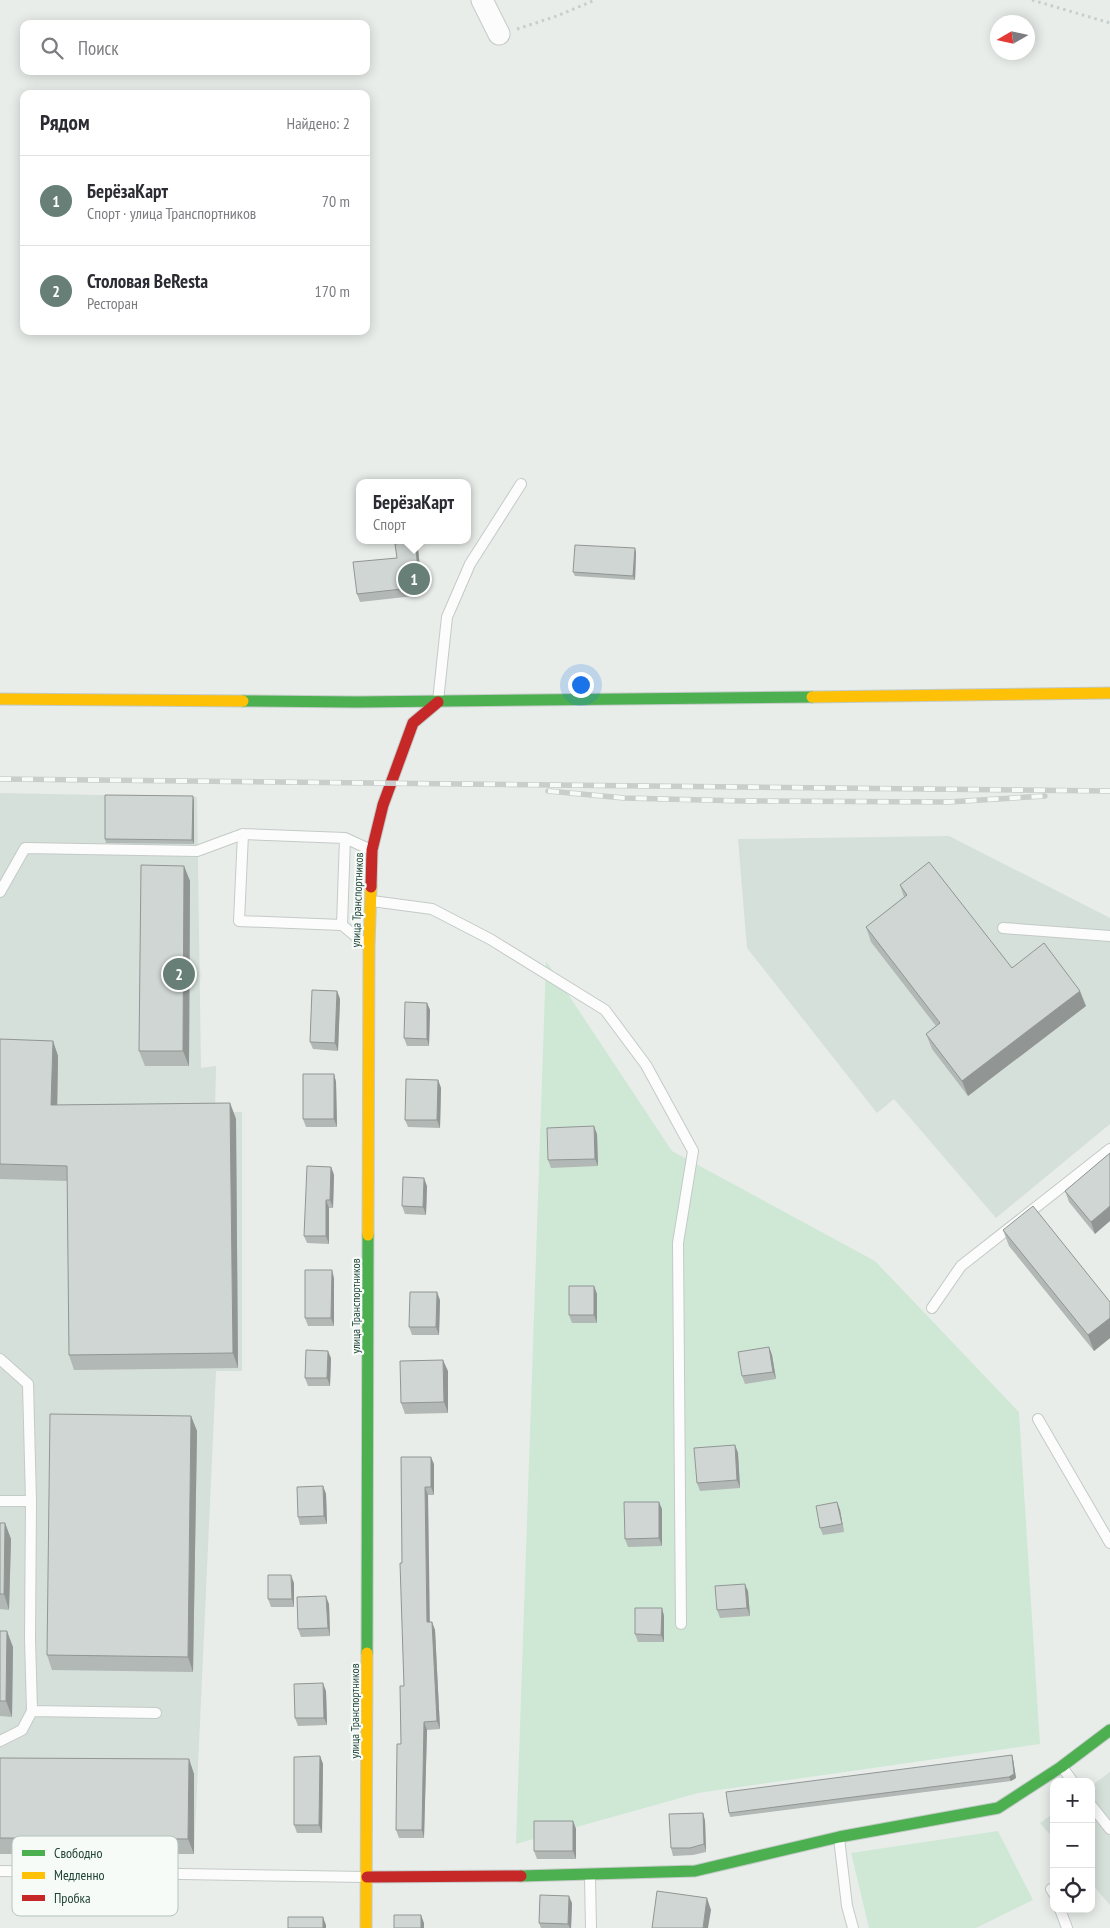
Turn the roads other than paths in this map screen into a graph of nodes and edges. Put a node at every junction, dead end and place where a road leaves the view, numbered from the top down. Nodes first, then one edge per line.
1 (482, 0) edge
2 (499, 34) road end
3 (521, 484) dead end
4 (1110, 693) edge
5 (0, 699) edge
6 (438, 702) junction
7 (243, 834) junction
8 (345, 838) junction
9 (372, 850) junction
10 (0, 892) edge
11 (370, 901) junction
12 (342, 925) junction
13 (1003, 928) dead end
14 (1110, 936) edge
15 (369, 947) junction
16 (1110, 1149) edge
17 (932, 1308) dead end
18 (0, 1359) edge
19 (1038, 1419) dead end
20 (0, 1501) edge
21 (31, 1501) junction
22 (1110, 1543) edge
23 (681, 1624) dead end
24 (32, 1711) junction
25 (156, 1713) dead end
26 (1110, 1730) edge
27 (0, 1741) edge
28 (1061, 1766) junction
29 (1070, 1778) edge
30 (1095, 1810) edge
31 (1110, 1829) edge
32 (839, 1837) junction
33 (178, 1874) edge
34 (590, 1874) junction
35 (368, 1877) junction
36 (1061, 1913) edge
37 (366, 1928) edge
38 (591, 1928) edge
39 (853, 1928) edge
40 (1067, 1928) edge

1 - 2 street
3 - 6 lane
4 - 6 street
5 - 6 street
6 - 9 street, улица Транспортников
7 - 8 lane
7 - 10 lane
7 - 12 lane
8 - 9 lane
8 - 12 lane
9 - 11 street, улица Транспортников
11 - 15 street, улица Транспортников
11 - 23 lane
12 - 15 lane
13 - 14 lane
15 - 35 street, улица Транспортников
16 - 17 lane
18 - 21 lane
19 - 22 lane
20 - 21 lane
21 - 24 lane
24 - 25 lane
24 - 27 lane
26 - 28 street
28 - 29 lane
28 - 32 street
30 - 31 lane
32 - 34 street
32 - 39 lane
33 - 35 lane
34 - 35 street
34 - 38 lane
35 - 37 street, улица Транспортников
36 - 40 lane

